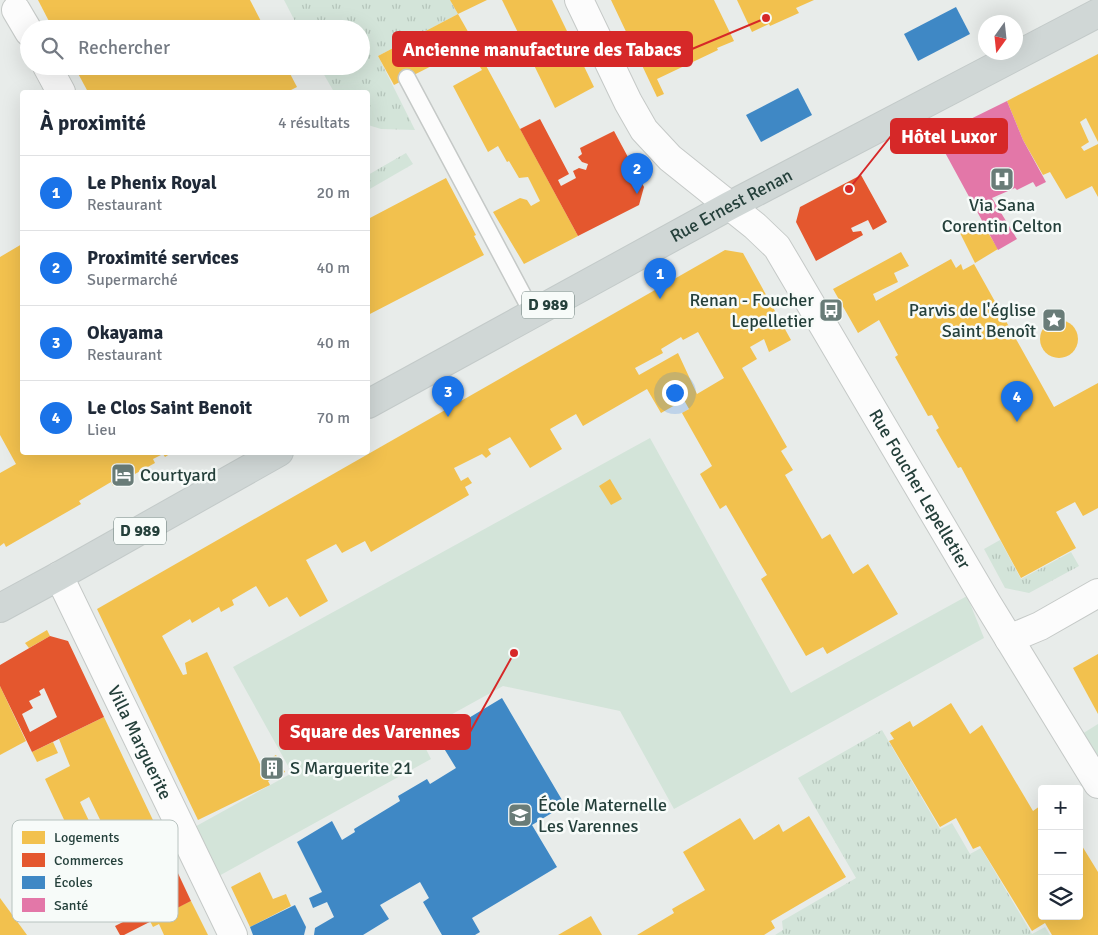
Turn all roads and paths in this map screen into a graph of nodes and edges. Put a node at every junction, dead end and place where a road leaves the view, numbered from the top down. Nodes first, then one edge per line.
1 (579, 0) edge
2 (1098, 13) edge
3 (52, 75) edge
4 (407, 78) dead end
5 (61, 90) edge
6 (729, 206) junction
7 (532, 314) junction
8 (370, 403) edge
9 (266, 456) edge
10 (60, 576) junction
11 (1098, 593) edge
12 (0, 608) edge
13 (1009, 639) junction
14 (1098, 784) edge
15 (178, 820) edge
16 (178, 821) edge
17 (233, 935) edge

1 - 6 street, Rue Foucher Lepelletier
2 - 6 main road, Rue Ernest Renan / D 989
3 - 5 street
4 - 7 lane
6 - 7 main road, Rue Ernest Renan / D 989
6 - 13 street, Rue Foucher Lepelletier
7 - 8 main road, Rue Ernest Renan / D 989
9 - 10 main road, D 989
10 - 12 main road, D 989
10 - 15 street, Villa Marguerite
11 - 13 street
13 - 14 street, Rue Foucher Lepelletier
16 - 17 street, Villa Marguerite

